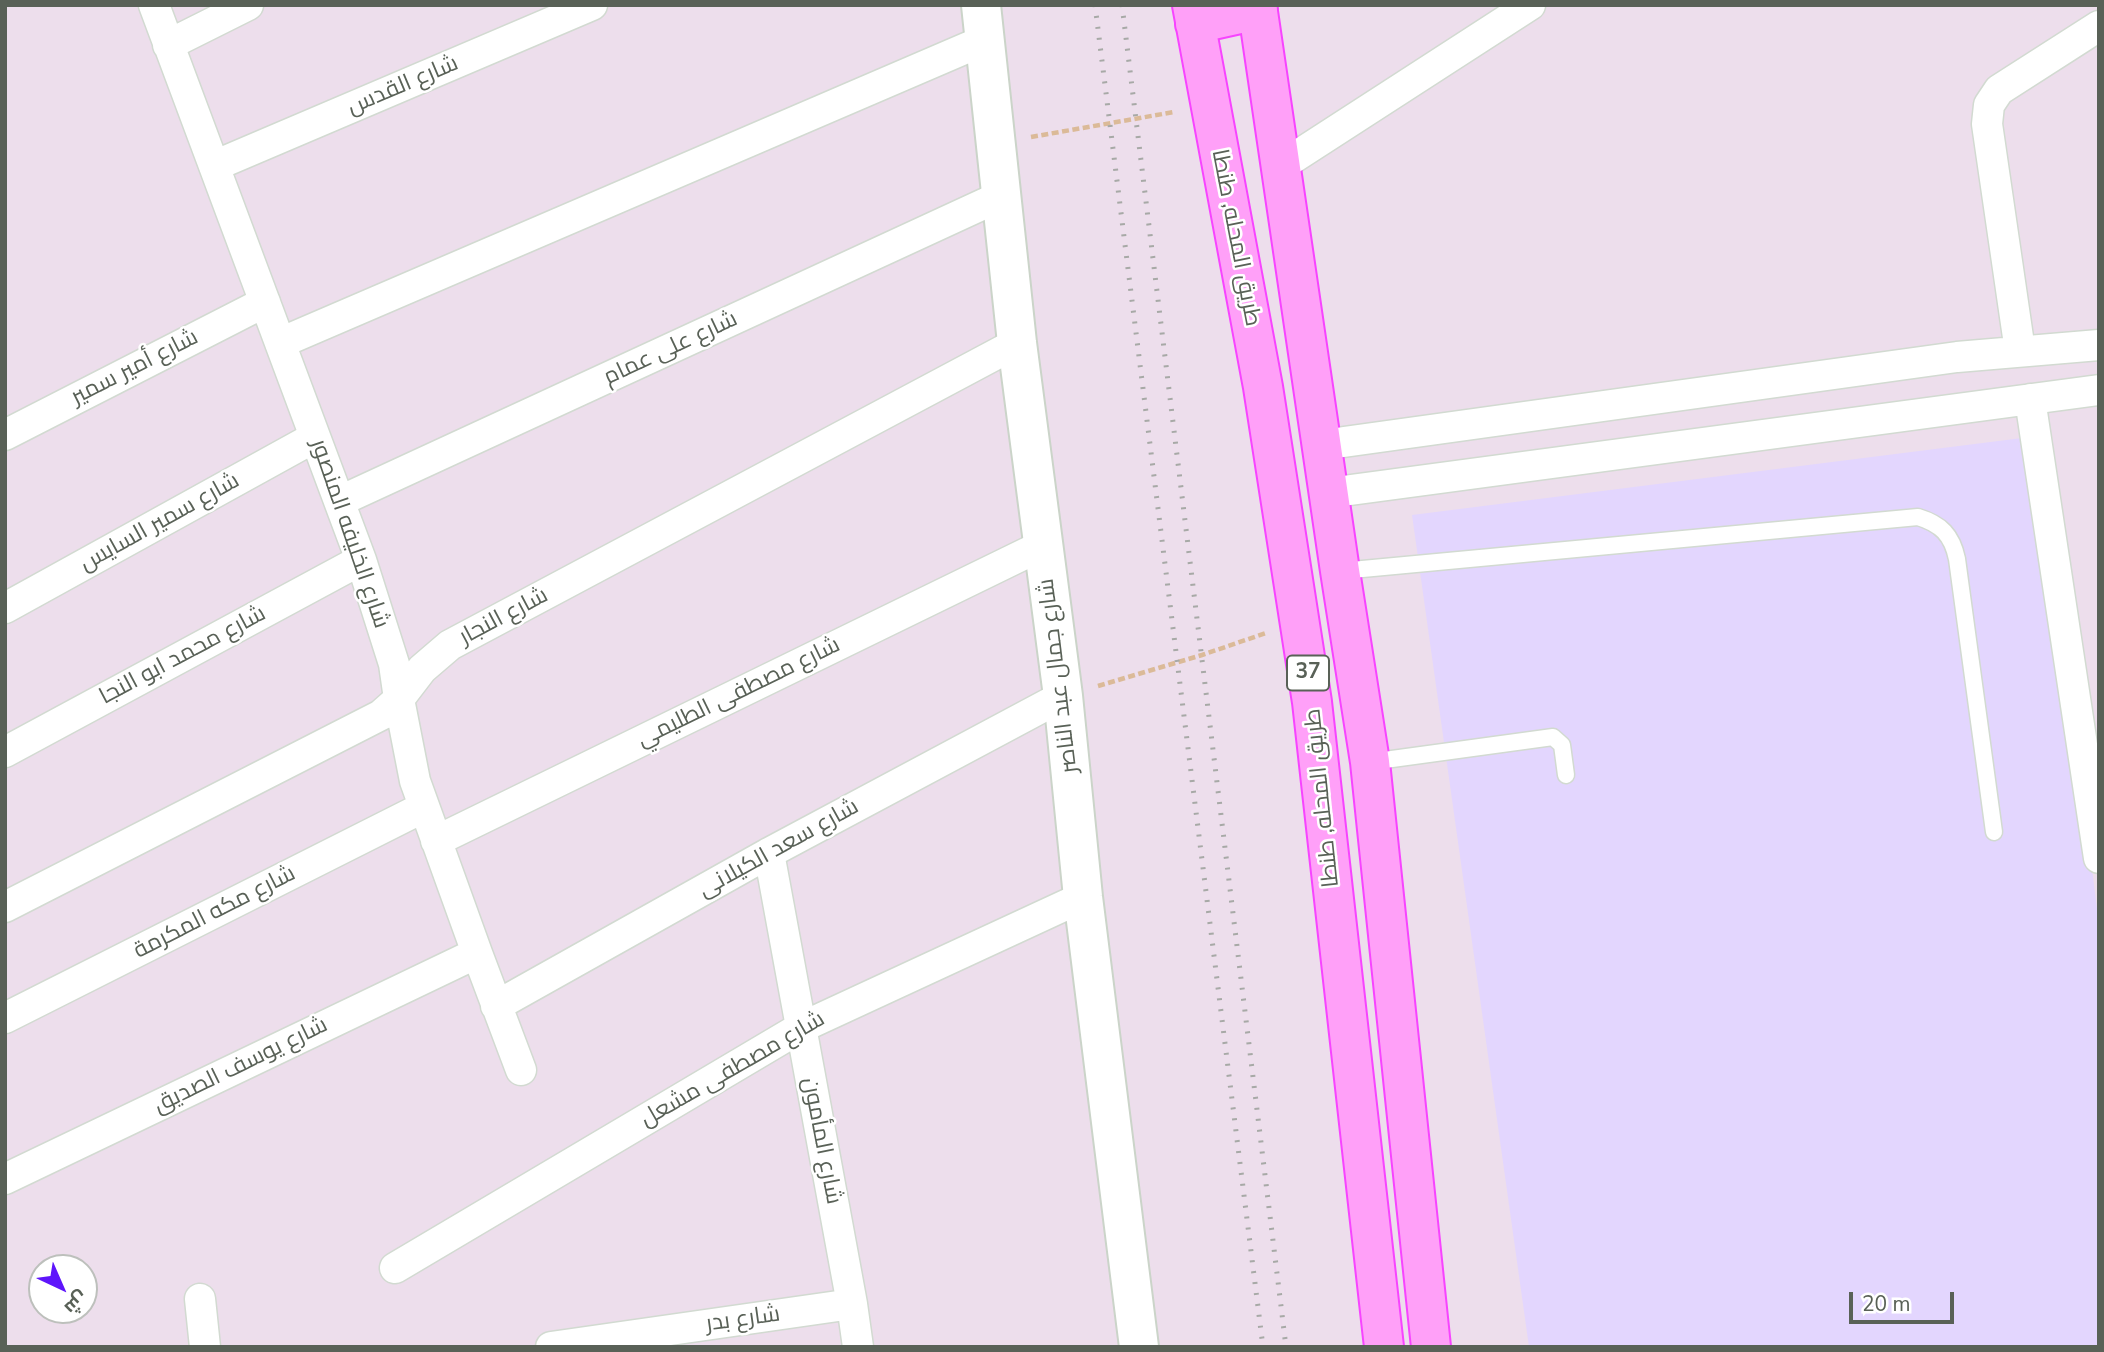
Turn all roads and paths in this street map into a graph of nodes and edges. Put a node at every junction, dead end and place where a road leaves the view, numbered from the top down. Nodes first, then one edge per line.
1 (154, 5) edge
2 (248, 5) edge
3 (592, 5) edge
4 (1530, 5) edge
5 (1258, 8) edge
6 (1194, 15) edge
7 (983, 23) edge
8 (2099, 26) edge
9 (168, 44) junction
10 (1211, 107) junction
11 (996, 144) junction
12 (214, 166) junction
13 (1281, 166) junction
14 (1001, 196) junction
15 (265, 302) junction
16 (280, 343) junction
17 (1017, 343) junction
18 (2099, 345) edge
19 (2020, 352) junction
20 (2099, 390) edge
21 (2030, 399) junction
22 (5, 435) edge
23 (315, 437) junction
24 (1322, 445) junction
25 (1328, 493) junction
26 (340, 501) junction
27 (1043, 545) junction
28 (361, 560) junction
29 (1340, 571) junction
30 (5, 608) edge
31 (1300, 621) junction
32 (1063, 696) junction
33 (399, 699) junction
34 (5, 752) edge
35 (1370, 762) junction
36 (1566, 775) dead end
37 (424, 807) junction
38 (2096, 817) edge
39 (1994, 832) dead end
40 (436, 841) junction
41 (769, 853) junction
42 (2099, 858) edge
43 (1083, 897) junction
44 (5, 907) edge
45 (477, 953) junction
46 (496, 1006) junction
47 (5, 1018) edge
48 (800, 1028) junction
49 (521, 1070) dead end
50 (5, 1180) edge
51 (395, 1268) dead end
52 (200, 1299) dead end
53 (852, 1304) junction
54 (205, 1347) edge
55 (551, 1347) edge
56 (858, 1347) edge
57 (1139, 1347) edge
58 (1384, 1347) edge
59 (1431, 1347) edge

1 - 9 street, شارع الخليفه المنصور
2 - 9 street
3 - 12 street, شارع القدس
4 - 13 street
5 - 6 main road
5 - 13 main road, طريق المحله, طنطا / 37
6 - 10 main road, طريق المحله, طنطا / 37
7 - 11 street, شارع جمال عبد الناصر
7 - 16 street
8 - 19 street
9 - 12 street, شارع الخليفه المنصور
10 - 11 path
10 - 31 main road, طريق المحله, طنطا / 37
11 - 14 street, شارع جمال عبد الناصر
12 - 15 street, شارع الخليفه المنصور
13 - 24 main road, طريق المحله, طنطا / 37
14 - 17 street, شارع جمال عبد الناصر
14 - 26 street, شارع على عمام
15 - 16 street, شارع الخليفه المنصور
15 - 22 street, شارع أمير سمير
16 - 23 street, شارع الخليفه المنصور
17 - 27 street, شارع جمال عبد الناصر
17 - 33 street, شارع النجار
18 - 19 street
19 - 24 street
20 - 21 street
21 - 25 street
21 - 38 street
23 - 26 street, شارع الخليفه المنصور
23 - 30 street, شارع سمير السايس
24 - 25 main road, طريق المحله, طنطا / 37
25 - 29 main road, طريق المحله, طنطا / 37
26 - 28 street, شارع الخليفه المنصور
27 - 32 street, شارع جمال عبد الناصر
27 - 40 street, شارع مصطفى الطليمي
28 - 33 street, شارع الخليفه المنصور
28 - 34 street, شارع محمد ابو النجا
29 - 35 main road, طريق المحله, طنطا / 37
29 - 39 lane
31 - 32 path
31 - 58 main road, طريق المحله, طنطا / 37
32 - 41 street, شارع سعد الكيلانى
32 - 43 street, شارع جمال عبد الناصر
33 - 37 street, شارع الخليفه المنصور
33 - 44 street, شارع النجار
35 - 36 lane
35 - 59 main road, طريق المحله, طنطا / 37
37 - 40 street, شارع الخليفه المنصور
37 - 47 street, شارع مكه المكرمة
38 - 42 street
40 - 45 street, شارع الخليفه المنصور
41 - 46 street, شارع سعد الكيلانى
41 - 48 street, شارع المأمون
43 - 48 street, شارع مصطفى مشعل
43 - 57 street, شارع جمال عبد الناصر
45 - 46 street, شارع الخليفه المنصور
45 - 50 street, شارع يوسف الصديق
46 - 49 street, شارع الخليفه المنصور
48 - 51 street, شارع مصطفى مشعل
48 - 53 street, شارع المأمون
52 - 54 street
53 - 55 street, شارع بدر
53 - 56 street, شارع المأمون

